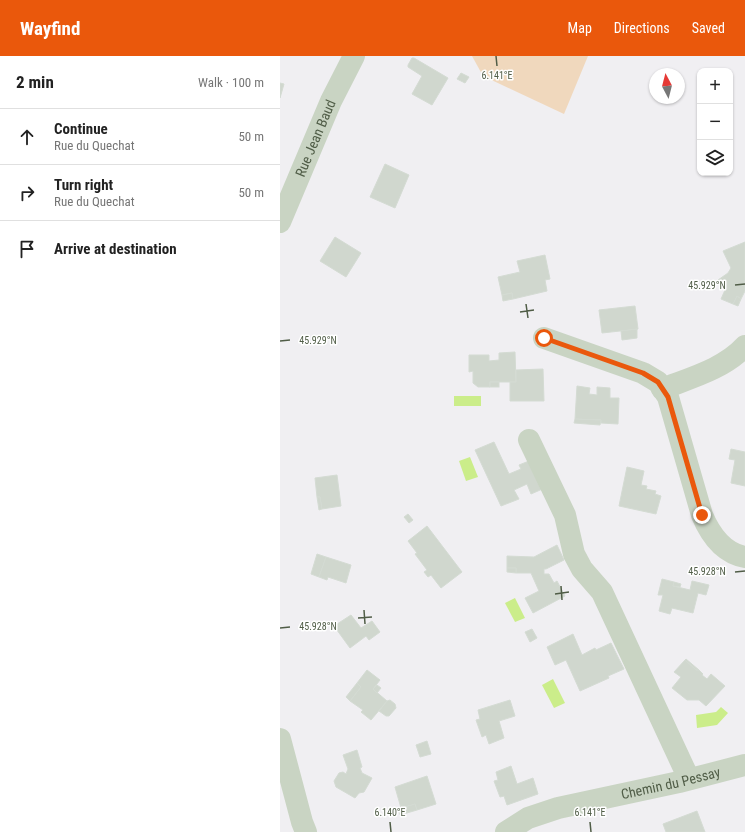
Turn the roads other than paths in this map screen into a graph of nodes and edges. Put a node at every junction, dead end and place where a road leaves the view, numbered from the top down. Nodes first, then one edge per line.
1 (354, 56) edge
2 (280, 222) edge
3 (544, 338) dead end
4 (745, 346) edge
5 (662, 389) junction
6 (529, 440) dead end
7 (745, 557) edge
8 (280, 739) edge
9 (745, 765) edge
10 (689, 779) junction
11 (306, 832) edge
12 (506, 832) edge

1 - 2 street, Rue Jean Baud
3 - 5 street
4 - 5 street
5 - 7 street
6 - 10 street
8 - 11 street
9 - 10 street, Chemin du Pessay
10 - 12 street, Chemin du Pessay

